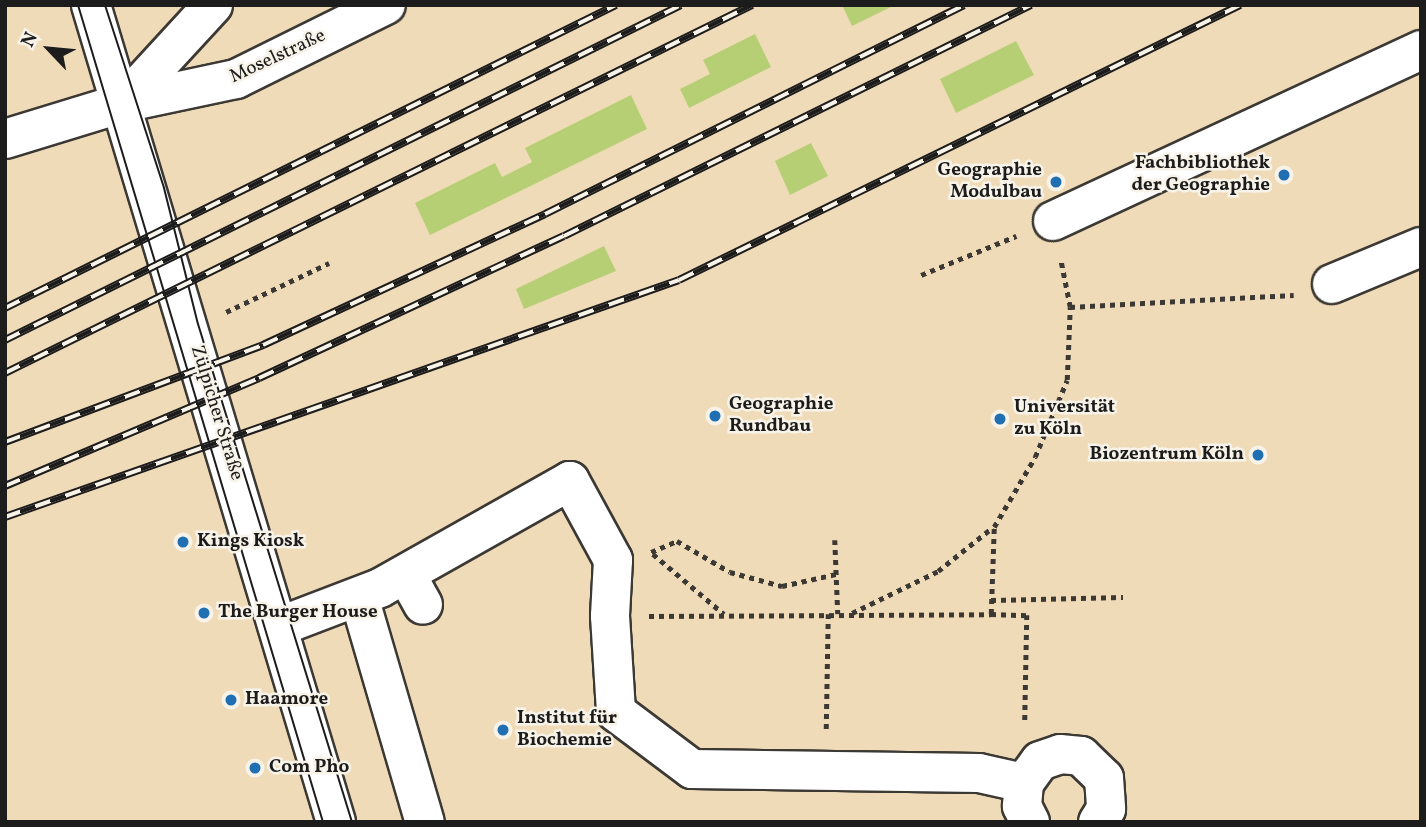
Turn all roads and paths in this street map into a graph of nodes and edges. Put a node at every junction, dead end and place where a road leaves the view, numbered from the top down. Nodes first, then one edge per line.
1 (92, 5) edge
2 (213, 5) edge
3 (386, 5) edge
4 (1421, 50) edge
5 (123, 103) junction
6 (5, 138) edge
7 (1053, 220) junction
8 (1421, 247) edge
9 (329, 263) dead end
10 (921, 275) dead end
11 (1332, 284) joint
12 (237, 306) dead end
13 (1070, 307) junction
14 (994, 527) junction
15 (835, 540) dead end
16 (652, 552) junction
17 (613, 560) junction
18 (836, 574) junction
19 (359, 597) junction
20 (1123, 597) dead end
21 (991, 600) junction
22 (828, 614) junction
23 (838, 614) junction
24 (851, 614) junction
25 (991, 614) junction
26 (724, 615) junction
27 (610, 616) junction
28 (278, 627) junction
29 (1025, 715) dead end
30 (825, 770) junction
31 (1024, 783) junction
32 (336, 822) edge
33 (425, 822) edge
34 (1030, 822) edge
35 (1098, 822) edge

1 - 5 street, Zülpicher Straße
2 - 5 street
3 - 5 street, Moselstraße
4 - 7 street
5 - 6 street, Moselstraße
5 - 28 street, Zülpicher Straße
7 - 10 path
7 - 13 path
8 - 11 street
9 - 12 path
11 - 13 path
13 - 14 path
14 - 21 path
14 - 24 path
15 - 18 path
16 - 17 path
16 - 18 path
16 - 26 path
17 - 19 street
17 - 27 street
18 - 23 path
19 - 28 street
19 - 33 street
20 - 21 path
21 - 25 path
22 - 23 path
22 - 26 path
22 - 30 path
23 - 24 path
24 - 25 path
25 - 29 path
26 - 27 path
27 - 30 street
28 - 32 street, Zülpicher Straße
30 - 31 street
31 - 34 street
31 - 35 street

